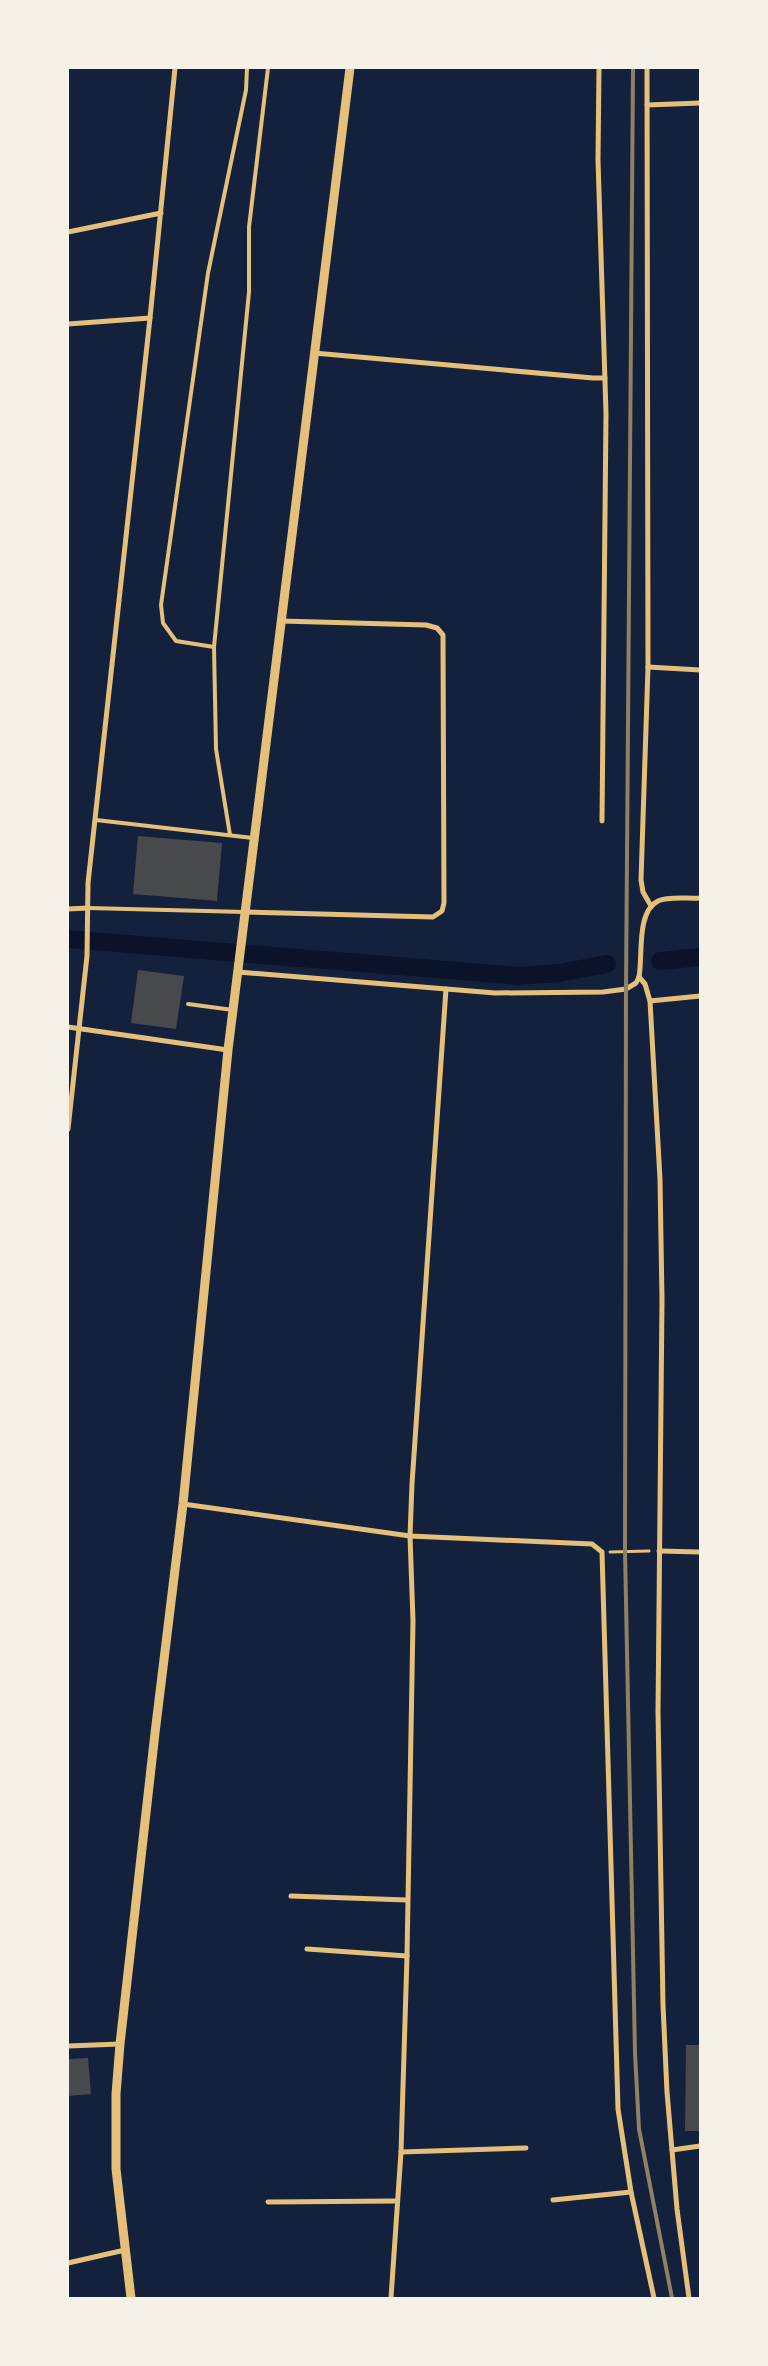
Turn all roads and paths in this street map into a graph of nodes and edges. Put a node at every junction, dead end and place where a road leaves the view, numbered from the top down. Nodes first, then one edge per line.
1 (175, 68) edge
2 (247, 68) edge
3 (268, 68) edge
4 (350, 68) edge
5 (599, 68) edge
6 (647, 68) edge
7 (700, 103) edge
8 (647, 105) junction
9 (162, 213) junction
10 (68, 232) edge
11 (150, 318) junction
12 (68, 324) edge
13 (313, 353) junction
14 (605, 378) junction
15 (281, 620) junction
16 (214, 647) junction
17 (648, 667) junction
18 (700, 670) edge
19 (96, 820) junction
20 (602, 821) dead end
21 (230, 835) junction
22 (256, 838) junction
23 (700, 898) edge
24 (651, 906) junction
25 (88, 908) junction
26 (68, 909) edge
27 (246, 912) junction
28 (238, 972) junction
29 (639, 977) junction
30 (446, 990) junction
31 (700, 996) edge
32 (650, 1001) junction
33 (188, 1004) dead end
34 (233, 1010) junction
35 (68, 1027) edge
36 (79, 1028) junction
37 (228, 1050) junction
38 (68, 1129) edge
39 (183, 1504) junction
40 (410, 1536) junction
41 (602, 1552) junction
42 (659, 1552) junction
43 (700, 1552) edge
44 (291, 1896) dead end
45 (407, 1900) junction
46 (308, 1949) dead end
47 (407, 1956) junction
48 (120, 2044) junction
49 (68, 2046) edge
50 (700, 2146) edge
51 (526, 2148) dead end
52 (672, 2150) junction
53 (401, 2152) junction
54 (632, 2192) junction
55 (553, 2200) dead end
56 (397, 2201) junction
57 (268, 2202) dead end
58 (125, 2250) junction
59 (68, 2263) edge
60 (131, 2298) edge
61 (391, 2298) edge
62 (654, 2298) edge
63 (689, 2298) edge

1 - 9 street
2 - 16 lane
3 - 16 lane
4 - 13 street
5 - 14 street
6 - 8 street
7 - 8 street
8 - 17 street
9 - 10 street
9 - 11 street
11 - 12 street
11 - 19 street
13 - 14 street
13 - 15 street
14 - 20 street
15 - 22 street
15 - 27 street
16 - 21 lane
17 - 18 street
17 - 24 street
19 - 21 lane
19 - 25 street
21 - 22 lane
22 - 27 street
23 - 24 street
24 - 29 street
25 - 26 street
25 - 27 lane
25 - 36 street
27 - 28 street
28 - 30 street
28 - 34 street
29 - 30 street
29 - 32 street
30 - 40 street
31 - 32 street
32 - 42 street
33 - 34 lane
34 - 37 street
35 - 36 street
36 - 37 street
36 - 38 street
37 - 39 street
39 - 40 street
39 - 48 street
40 - 41 street
40 - 45 street
41 - 42 path
41 - 54 street
42 - 43 street
42 - 52 street
44 - 45 street
45 - 47 street
46 - 47 street
47 - 53 street
48 - 49 street
48 - 58 street
50 - 52 street
51 - 53 street
52 - 63 street
53 - 56 street
54 - 55 street
54 - 62 street
56 - 57 street
56 - 61 street
58 - 59 street
58 - 60 street

